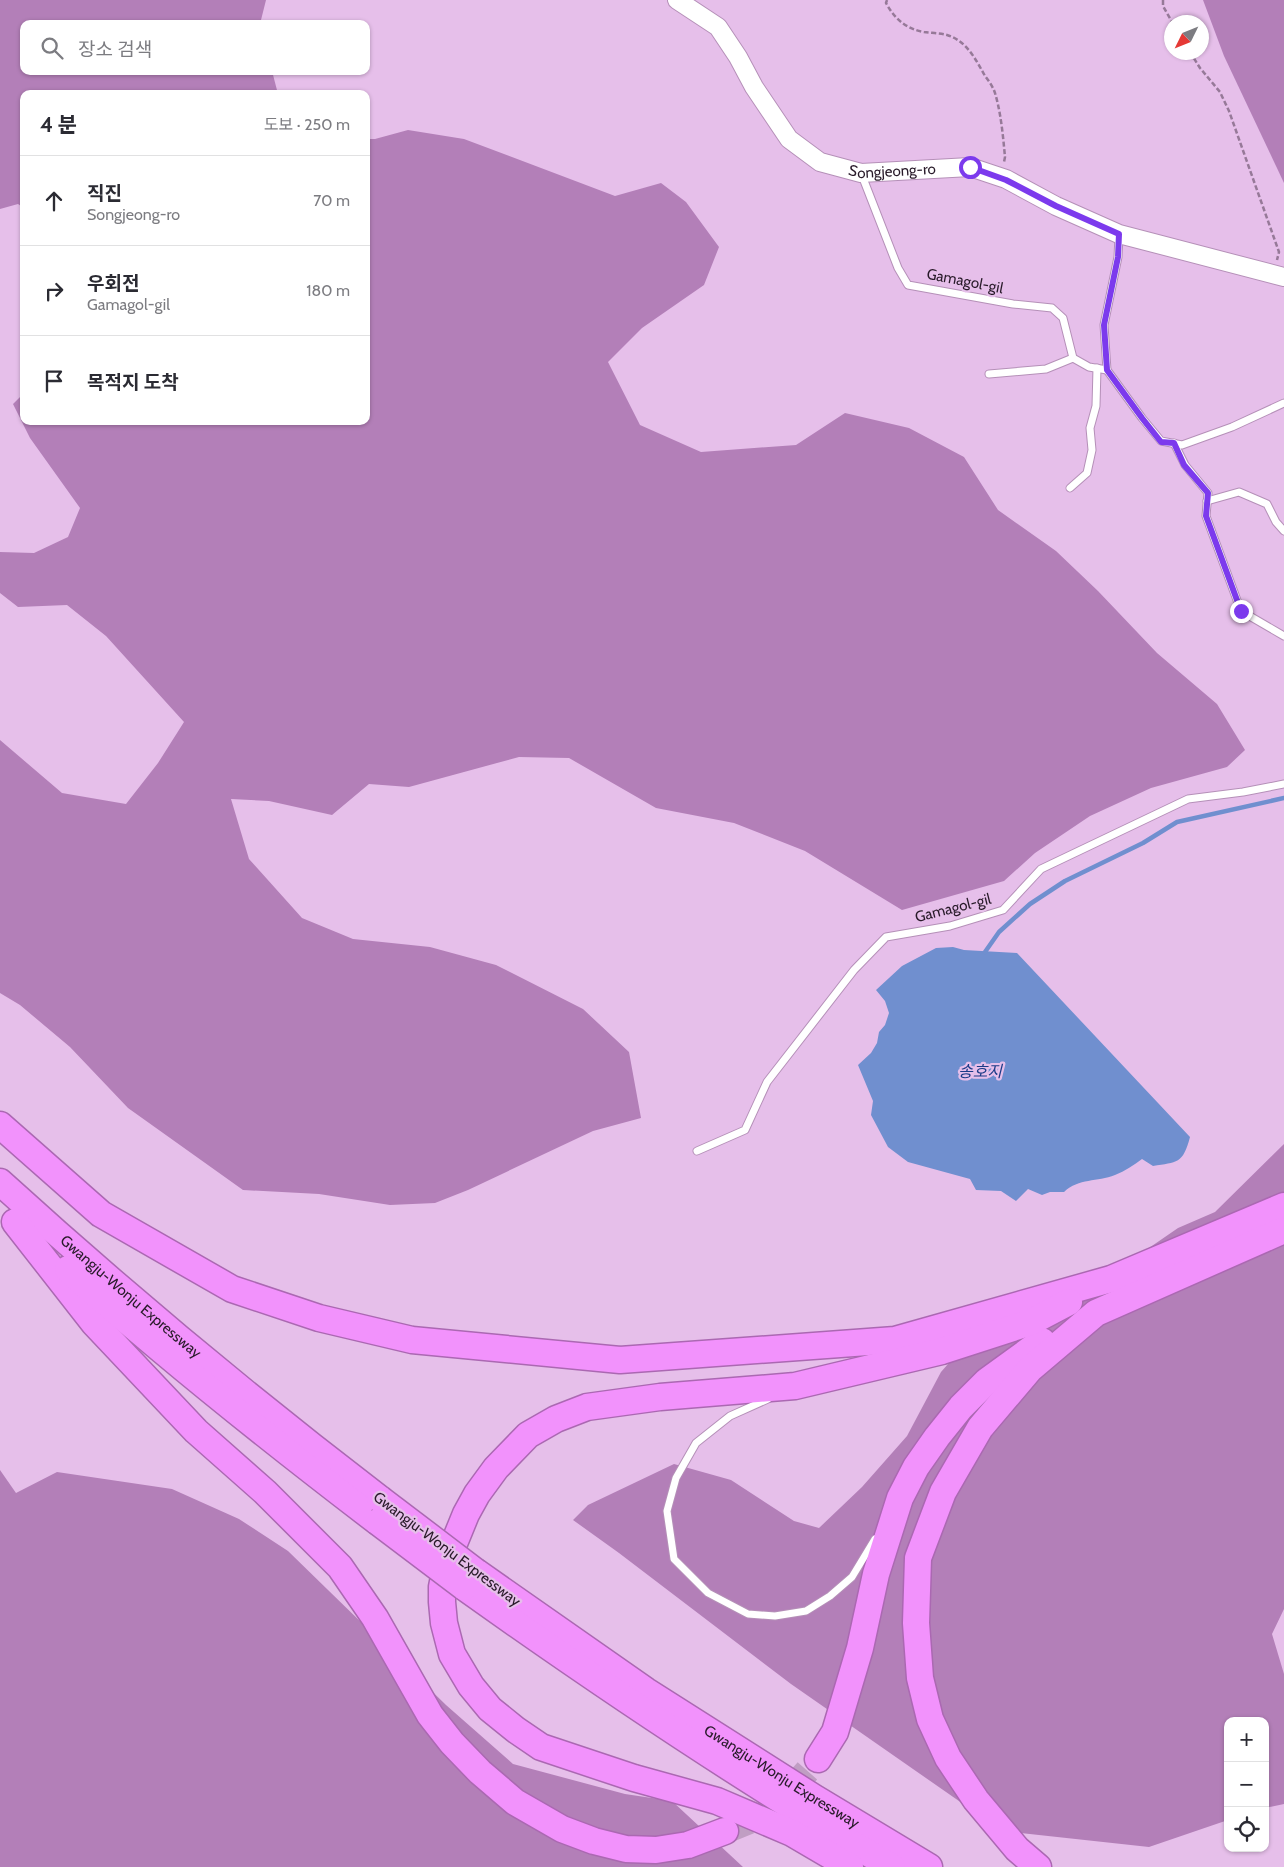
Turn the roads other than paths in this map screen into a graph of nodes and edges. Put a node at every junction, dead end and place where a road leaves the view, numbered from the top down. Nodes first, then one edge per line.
1 (677, 0) edge
2 (861, 173) junction
3 (1119, 234) junction
4 (1278, 276) edge
5 (1073, 358) junction
6 (1097, 368) junction
7 (1107, 370) junction
8 (989, 374) dead end
9 (1284, 403) edge
10 (1174, 443) junction
11 (1070, 488) dead end
12 (1207, 501) junction
13 (1284, 532) edge
14 (1284, 636) edge
15 (1284, 784) edge
16 (0, 1125) edge
17 (698, 1151) dead end
18 (0, 1182) edge
19 (1284, 1206) edge
20 (7, 1215) edge
21 (1284, 1230) edge
22 (1111, 1279) junction
23 (1096, 1313) junction
24 (795, 1386) junction
25 (900, 1498) junction
26 (379, 1510) junction
27 (470, 1579) junction
28 (818, 1759) tunnel mouth
29 (725, 1831) tunnel mouth
30 (850, 1867) edge
31 (892, 1867) edge
32 (929, 1867) edge
33 (1038, 1867) edge

1 - 2 street, Songjeong-ro
2 - 3 street, Songjeong-ro
2 - 5 lane, Gamagol-gil
3 - 4 street, Songjeong-ro
3 - 7 lane
5 - 6 lane
5 - 8 lane
6 - 7 lane
6 - 11 lane
7 - 10 lane
9 - 10 lane
10 - 12 lane
12 - 13 lane
12 - 14 lane
15 - 17 lane, Gamagol-gil
16 - 22 highway
18 - 26 highway, Gwangju-Wonju Expressway
19 - 22 highway
20 - 26 highway, Gwangju-Wonju Expressway
20 - 29 highway
21 - 23 highway
22 - 24 highway
23 - 25 highway
23 - 33 highway
24 - 25 lane
24 - 30 highway
25 - 28 highway
26 - 27 highway, Gwangju-Wonju Expressway, bridge
27 - 31 highway, Gwangju-Wonju Expressway
27 - 32 highway, Gwangju-Wonju Expressway

